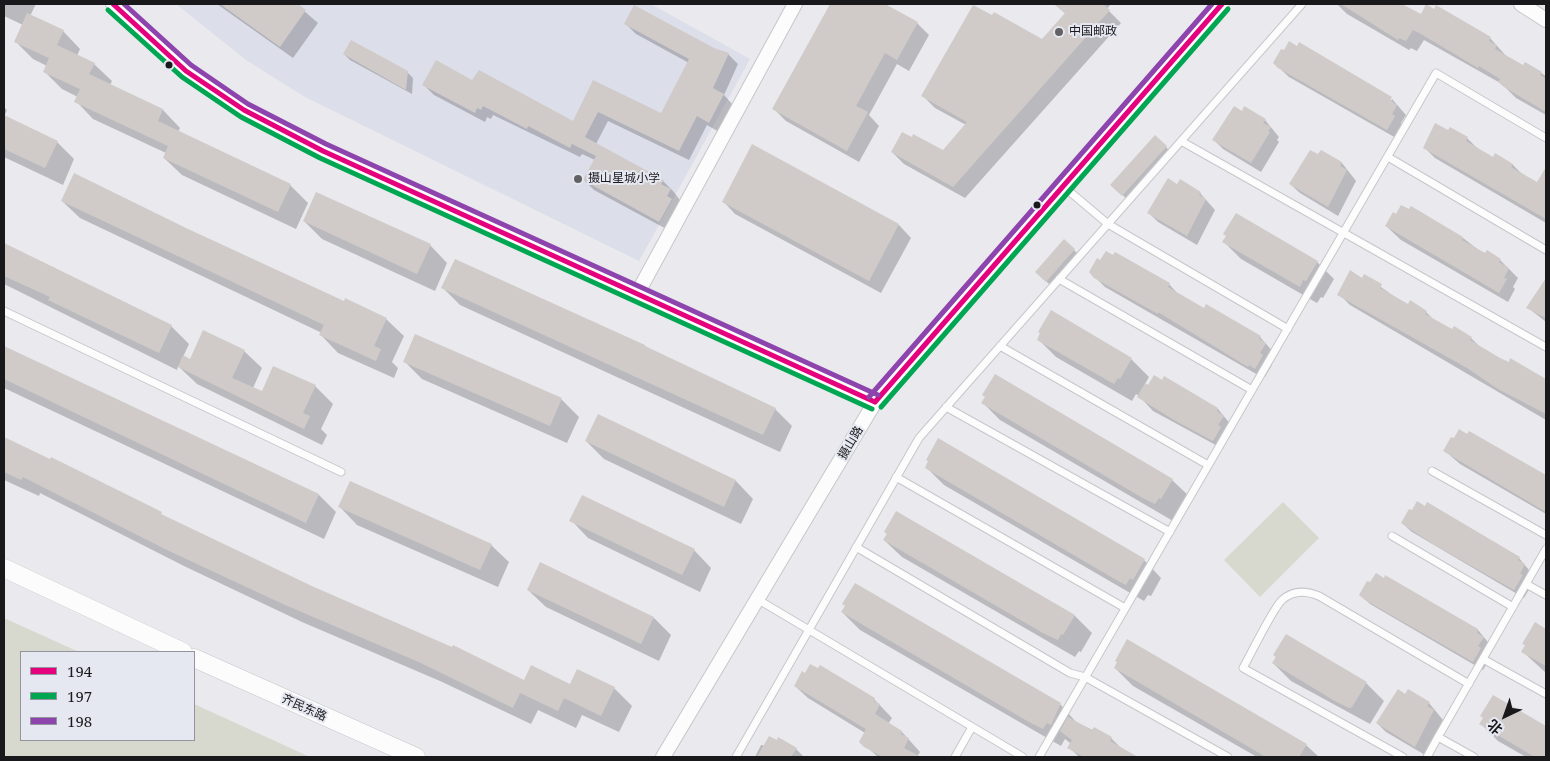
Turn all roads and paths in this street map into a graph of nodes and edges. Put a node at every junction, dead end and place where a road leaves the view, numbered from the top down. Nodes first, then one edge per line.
1 (113, 4) edge
2 (795, 4) edge
3 (1222, 4) edge
4 (1302, 4) edge
5 (1521, 4) edge
6 (1546, 20) edge
7 (1546, 138) edge
8 (1181, 141) junction
9 (1388, 157) junction
10 (1063, 186) junction
11 (1108, 224) junction
12 (1344, 232) junction
13 (1546, 250) edge
14 (1059, 279) junction
15 (637, 294) junction
16 (4, 311) edge
17 (1288, 329) junction
18 (1000, 346) junction
19 (1546, 347) edge
20 (1252, 390) junction
21 (876, 402) junction
22 (946, 407) junction
23 (1208, 465) junction
24 (1432, 471) dead end
25 (341, 472) dead end
26 (896, 477) junction
27 (1170, 532) junction
28 (1546, 535) edge
29 (1392, 536) dead end
30 (856, 546) junction
31 (1546, 549) edge
32 (4, 568) edge
33 (1526, 584) junction
34 (1546, 595) edge
35 (758, 599) junction
36 (1513, 607) junction
37 (1125, 608) junction
38 (809, 630) junction
39 (180, 651) edge
40 (195, 658) edge
41 (1483, 659) junction
42 (1085, 677) junction
43 (1469, 684) junction
44 (1546, 694) edge
45 (972, 727) junction
46 (1438, 737) junction
47 (416, 757) edge
48 (663, 757) edge
49 (736, 757) edge
50 (955, 757) edge
51 (1023, 757) edge
52 (1039, 757) edge
53 (1228, 757) edge
54 (1403, 757) edge
55 (1427, 757) edge
56 (1474, 757) edge

1 - 15 street
2 - 15 street
3 - 10 street, 摄山路
4 - 8 lane
5 - 6 street
7 - 9 lane
8 - 11 lane
8 - 12 lane
9 - 12 lane
9 - 13 lane
10 - 11 lane
10 - 21 street, 摄山路
11 - 14 lane
11 - 17 lane
12 - 17 lane
12 - 19 lane
14 - 18 lane
14 - 20 lane
15 - 21 street
16 - 25 lane
17 - 20 lane
18 - 22 lane
18 - 23 lane
20 - 23 lane
21 - 35 street, 摄山路
22 - 26 lane
22 - 27 lane
23 - 27 lane
24 - 28 lane
26 - 30 lane
26 - 37 lane
27 - 37 lane
29 - 36 lane
30 - 38 lane
30 - 42 lane
31 - 33 lane
32 - 39 street
33 - 34 lane
33 - 36 lane
35 - 38 lane
35 - 48 street, 摄山路
36 - 41 lane
37 - 42 lane
38 - 45 lane
38 - 49 lane
40 - 47 street, 齐民东路
41 - 43 lane
41 - 44 lane
42 - 52 lane
42 - 53 lane
43 - 46 lane
43 - 54 lane
45 - 50 lane
45 - 51 lane
46 - 55 lane
46 - 56 lane

